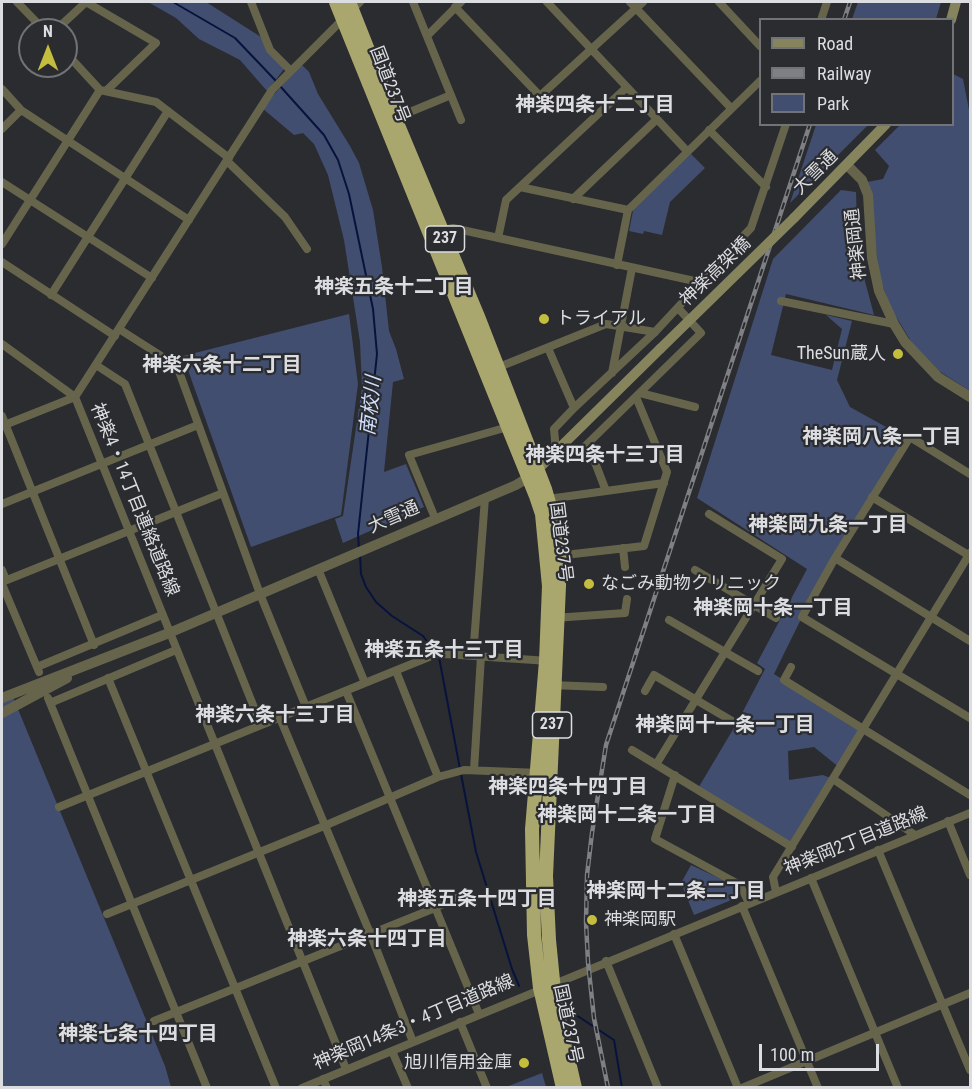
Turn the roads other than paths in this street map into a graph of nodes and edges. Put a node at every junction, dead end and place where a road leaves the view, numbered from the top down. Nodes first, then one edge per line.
1 (17, 2) edge
2 (250, 2) edge
3 (336, 2) edge
4 (413, 2) edge
5 (547, 2) edge
6 (719, 2) edge
7 (827, 2) edge
8 (956, 2) edge
9 (458, 4) edge
10 (636, 4) edge
11 (351, 7) edge
12 (32, 18) edge
13 (69, 18) edge
14 (822, 18) edge
15 (952, 18) edge
16 (427, 36) junction
17 (759, 45) edge
18 (592, 50) junction
19 (78, 65) edge
20 (290, 70) junction
21 (759, 82) edge
22 (627, 87) junction
23 (2, 89) edge
24 (103, 90) junction
25 (451, 96) junction
26 (731, 108) junction
27 (21, 110) junction
28 (168, 111) junction
29 (657, 119) junction
30 (390, 120) junction
31 (461, 120) dead end
32 (785, 126) edge
33 (884, 126) edge
34 (2, 129) edge
35 (709, 130) junction
36 (66, 141) junction
37 (687, 151) junction
38 (228, 160) junction
39 (848, 165) junction
40 (125, 179) junction
41 (2, 182) edge
42 (520, 187) junction
43 (766, 187) junction
44 (573, 199) junction
45 (29, 200) junction
46 (628, 210) junction
47 (794, 218) joint
48 (189, 220) junction
49 (436, 232) junction
50 (87, 237) junction
51 (498, 238) junction
52 (2, 244) edge
53 (307, 249) dead end
54 (2, 262) edge
55 (616, 264) junction
56 (632, 268) junction
57 (152, 278) junction
58 (699, 282) junction
59 (51, 295) junction
60 (781, 301) dead end
61 (678, 308) junction
62 (894, 324) junction
63 (620, 326) junction
64 (117, 332) junction
65 (654, 332) junction
66 (2, 344) edge
67 (548, 348) junction
68 (660, 349) joint
69 (96, 365) junction
70 (491, 370) junction
71 (612, 373) junction
72 (638, 395) junction
73 (75, 397) junction
74 (970, 398) edge
75 (694, 407) dead end
76 (574, 408) junction
77 (2, 416) edge
78 (198, 425) junction
79 (3, 426) edge
80 (508, 427) junction
81 (150, 444) junction
82 (588, 444) junction
83 (556, 451) junction
84 (101, 464) junction
85 (533, 473) junction
86 (970, 474) edge
87 (664, 483) junction
88 (606, 491) junction
89 (32, 492) junction
90 (223, 493) junction
91 (872, 497) junction
92 (486, 498) junction
93 (548, 499) junction
94 (2, 504) edge
95 (176, 512) junction
96 (709, 513) dead end
97 (435, 518) junction
98 (128, 531) junction
99 (623, 548) junction
100 (970, 555) edge
101 (553, 556) junction
102 (835, 558) junction
103 (59, 559) junction
104 (625, 567) dead end
105 (318, 569) junction
106 (2, 570) edge
107 (695, 570) dead end
108 (3, 582) edge
109 (260, 594) junction
110 (627, 599) dead end
111 (753, 605) junction
112 (216, 613) junction
113 (162, 615) junction
114 (932, 617) junction
115 (553, 618) junction
116 (776, 618) dead end
117 (669, 620) dead end
118 (169, 633) junction
119 (970, 640) edge
120 (94, 645) junction
121 (176, 650) junction
122 (724, 652) junction
123 (444, 654) dead end
124 (477, 656) junction
125 (429, 657) dead end
126 (101, 659) junction
127 (551, 661) junction
128 (791, 667) dead end
129 (396, 670) junction
130 (758, 672) dead end
131 (897, 674) junction
132 (108, 678) junction
133 (365, 683) junction
134 (549, 685) junction
135 (603, 687) dead end
136 (645, 690) dead end
137 (346, 691) junction
138 (2, 698) edge
139 (695, 700) junction
140 (306, 707) junction
141 (2, 713) edge
142 (280, 718) junction
143 (970, 718) edge
144 (732, 721) dead end
145 (261, 725) junction
146 (863, 730) junction
147 (214, 744) junction
148 (632, 750) dead end
149 (657, 763) junction
150 (474, 770) junction
151 (146, 772) junction
152 (543, 773) junction
153 (675, 775) junction
154 (438, 777) junction
155 (833, 779) junction
156 (970, 795) edge
157 (88, 796) junction
158 (390, 798) junction
159 (59, 807) dead end
160 (970, 813) edge
161 (948, 821) junction
162 (324, 826) junction
163 (915, 835) junction
164 (792, 847) junction
165 (878, 850) junction
166 (258, 853) junction
167 (970, 875) edge
168 (812, 878) junction
169 (191, 880) junction
170 (776, 892) junction
171 (467, 893) dead end
172 (133, 904) junction
173 (746, 904) junction
174 (435, 908) junction
175 (108, 915) dead end
176 (370, 933) junction
177 (674, 934) junction
178 (302, 961) junction
179 (606, 961) junction
180 (547, 985) junction
181 (236, 989) junction
182 (970, 993) edge
183 (943, 1004) junction
184 (177, 1013) junction
185 (479, 1014) junction
186 (154, 1021) dead end
187 (460, 1022) junction
188 (875, 1032) junction
189 (413, 1042) junction
190 (392, 1051) junction
191 (807, 1061) junction
192 (346, 1069) junction
193 (970, 1070) edge
194 (325, 1083) edge
195 (207, 1088) edge
196 (276, 1088) edge
197 (302, 1088) edge
198 (408, 1088) edge
199 (487, 1088) edge
200 (563, 1088) edge
201 (576, 1088) edge
202 (658, 1088) edge
203 (740, 1088) edge
204 (818, 1088) edge
205 (898, 1088) edge

1 - 12 street
2 - 20 street
3 - 11 highway, 国道237号 / 237
4 - 16 street
5 - 18 street
6 - 17 street
7 - 14 street
8 - 15 main road
9 - 16 street
9 - 18 street
10 - 18 street
10 - 26 street
11 - 20 street, 神楽4・14丁目連絡道路線
11 - 30 highway, 国道237号 / 237
13 - 24 street
16 - 25 street
18 - 22 street
19 - 24 street
20 - 38 street, 神楽4・14丁目連絡道路線
21 - 26 street
22 - 29 street
22 - 42 street
23 - 27 street
24 - 28 street
24 - 36 street
25 - 30 street
25 - 31 street
26 - 35 street
27 - 34 street
27 - 36 street
28 - 38 street
28 - 40 street
29 - 37 street
29 - 44 street
30 - 49 highway, 国道237号 / 237
32 - 43 street
33 - 39 main road, 大雪通
35 - 37 street
35 - 43 street
36 - 40 street
36 - 45 street
37 - 46 street
38 - 48 street, 神楽4・14丁目連絡道路線
38 - 53 street
39 - 47 main road, 大雪通
39 - 62 street, 神楽岡通
40 - 48 street
40 - 50 street
41 - 45 street
42 - 44 street
42 - 51 street
43 - 58 street
44 - 46 street
45 - 50 street
45 - 52 street
46 - 55 street
47 - 68 main road, 神楽高架橋, bridge
48 - 57 street, 神楽4・14丁目連絡道路線
49 - 51 street
49 - 70 highway, 国道237号 / 237
50 - 57 street
50 - 59 street
51 - 55 street
54 - 59 street
55 - 56 street
56 - 58 street
56 - 63 street
57 - 64 street, 神楽4・14丁目連絡道路線
58 - 61 street
59 - 64 street
60 - 62 street
61 - 65 street
61 - 72 street
62 - 74 street, 神楽岡通
63 - 65 street
63 - 67 street
63 - 71 street
64 - 69 street, 神楽4・14丁目連絡道路線
64 - 78 street
65 - 71 street
66 - 73 street
67 - 70 street
67 - 76 street
68 - 83 main road, 大雪通
69 - 73 street, 神楽4・14丁目連絡道路線
69 - 81 street
70 - 80 highway, 国道237号 / 237
70 - 85 highway, 国道237号 / 237
71 - 76 street
72 - 75 street
72 - 82 street
72 - 87 street
73 - 79 street
73 - 84 street, 神楽4・14丁目連絡道路線
76 - 83 street
77 - 79 street
78 - 81 street
78 - 90 street
79 - 89 street
80 - 85 highway, 国道237号 / 237
80 - 97 street
81 - 84 street
81 - 95 street
82 - 83 street
82 - 88 street
83 - 85 main road, 大雪通
84 - 89 street
84 - 98 street, 神楽4・14丁目連絡道路線
85 - 92 street, 大雪通
85 - 93 highway, 国道237号 / 237
85 - 101 highway, 国道237号 / 237
86 - 91 street
87 - 88 street
87 - 99 street
88 - 93 street
89 - 94 street
89 - 103 street
90 - 95 street
90 - 109 street
91 - 100 street
91 - 102 street
92 - 97 street, 大雪通
92 - 124 street
93 - 101 highway, 国道237号 / 237
95 - 98 street
95 - 112 street
96 - 111 street
97 - 105 street, 大雪通
98 - 103 street
98 - 113 street, 神楽4・14丁目連絡道路線
99 - 101 street
99 - 104 street
100 - 114 street
101 - 115 highway, 国道237号 / 237
102 - 114 street
102 - 131 street
103 - 108 street
103 - 120 street
105 - 109 street, 大雪通
105 - 133 street
106 - 108 street
107 - 111 street
108 - 120 street
109 - 112 street, 大雪通
109 - 140 street
110 - 115 street
111 - 116 street
111 - 122 street
112 - 118 street, 大雪通
112 - 145 street
113 - 118 street, 神楽4・14丁目連絡道路線
113 - 120 street
114 - 119 street
114 - 131 street
115 - 127 highway, 国道237号 / 237
117 - 122 street
118 - 121 street, 神楽4・14丁目連絡道路線
118 - 126 street, 大雪通
121 - 132 street
121 - 147 street, 神楽4・14丁目連絡道路線
122 - 130 street
122 - 139 street
123 - 124 street
124 - 127 street
124 - 150 street
125 - 129 street
126 - 138 street, 大雪通
126 - 141 street, 大雪通
127 - 134 highway, 国道237号 / 237
128 - 146 street
129 - 133 street
129 - 154 street
131 - 143 street
131 - 146 street
132 - 151 street
132 - 157 street
133 - 137 street
134 - 135 street
134 - 152 highway, 国道237号 / 237
136 - 139 street
137 - 140 street
137 - 158 street
139 - 144 street
139 - 149 street
140 - 142 street
142 - 145 street
142 - 162 street
145 - 147 street
146 - 155 street
146 - 156 street
147 - 151 street
147 - 166 street, 神楽4・14丁目連絡道路線
148 - 149 street
149 - 153 street
150 - 152 street
150 - 154 street
151 - 157 street
151 - 169 street
152 - 180 highway, 国道237号 / 237
153 - 164 street
153 - 173 street
154 - 158 street
155 - 163 street
155 - 164 street
157 - 159 street
157 - 172 street
158 - 162 street
158 - 174 street
160 - 161 street, 神楽岡2丁目道路線
161 - 163 street, 神楽岡2丁目道路線
161 - 167 street
162 - 166 street
162 - 176 street
163 - 165 street, 神楽岡2丁目道路線
164 - 170 street
165 - 168 street, 神楽岡2丁目道路線
165 - 183 street
166 - 169 street
166 - 178 street, 神楽4・14丁目連絡道路線
168 - 170 street, 神楽岡2丁目道路線
168 - 188 street
169 - 172 street
169 - 181 street
170 - 173 street, 神楽岡2丁目道路線
171 - 174 street
172 - 175 street
172 - 184 street
173 - 177 street, 神楽岡2丁目道路線
173 - 191 street
174 - 176 street
174 - 185 street
176 - 178 street
176 - 189 street
177 - 179 street, 神楽岡2丁目道路線
177 - 203 street
178 - 181 street
178 - 192 street, 神楽4・14丁目連絡道路線
179 - 180 street, 神楽岡2丁目道路線
179 - 202 street
180 - 185 street, 神楽岡14条3・4丁目道路線
180 - 200 highway, 国道237号 / 237
180 - 201 highway, 国道237号 / 237
181 - 184 street
181 - 196 street
182 - 183 street
183 - 188 street
183 - 193 street
184 - 186 street
184 - 195 street
185 - 187 street, 神楽岡14条3・4丁目道路線
187 - 189 street, 神楽岡14条3・4丁目道路線
187 - 199 street
188 - 191 street
188 - 205 street
189 - 190 street, 神楽岡14条3・4丁目道路線
190 - 192 street, 神楽岡14条3・4丁目道路線
190 - 198 street
191 - 203 street
191 - 204 street
192 - 194 street, 神楽岡14条3・4丁目道路線
194 - 197 street, 神楽岡14条3・4丁目道路線

